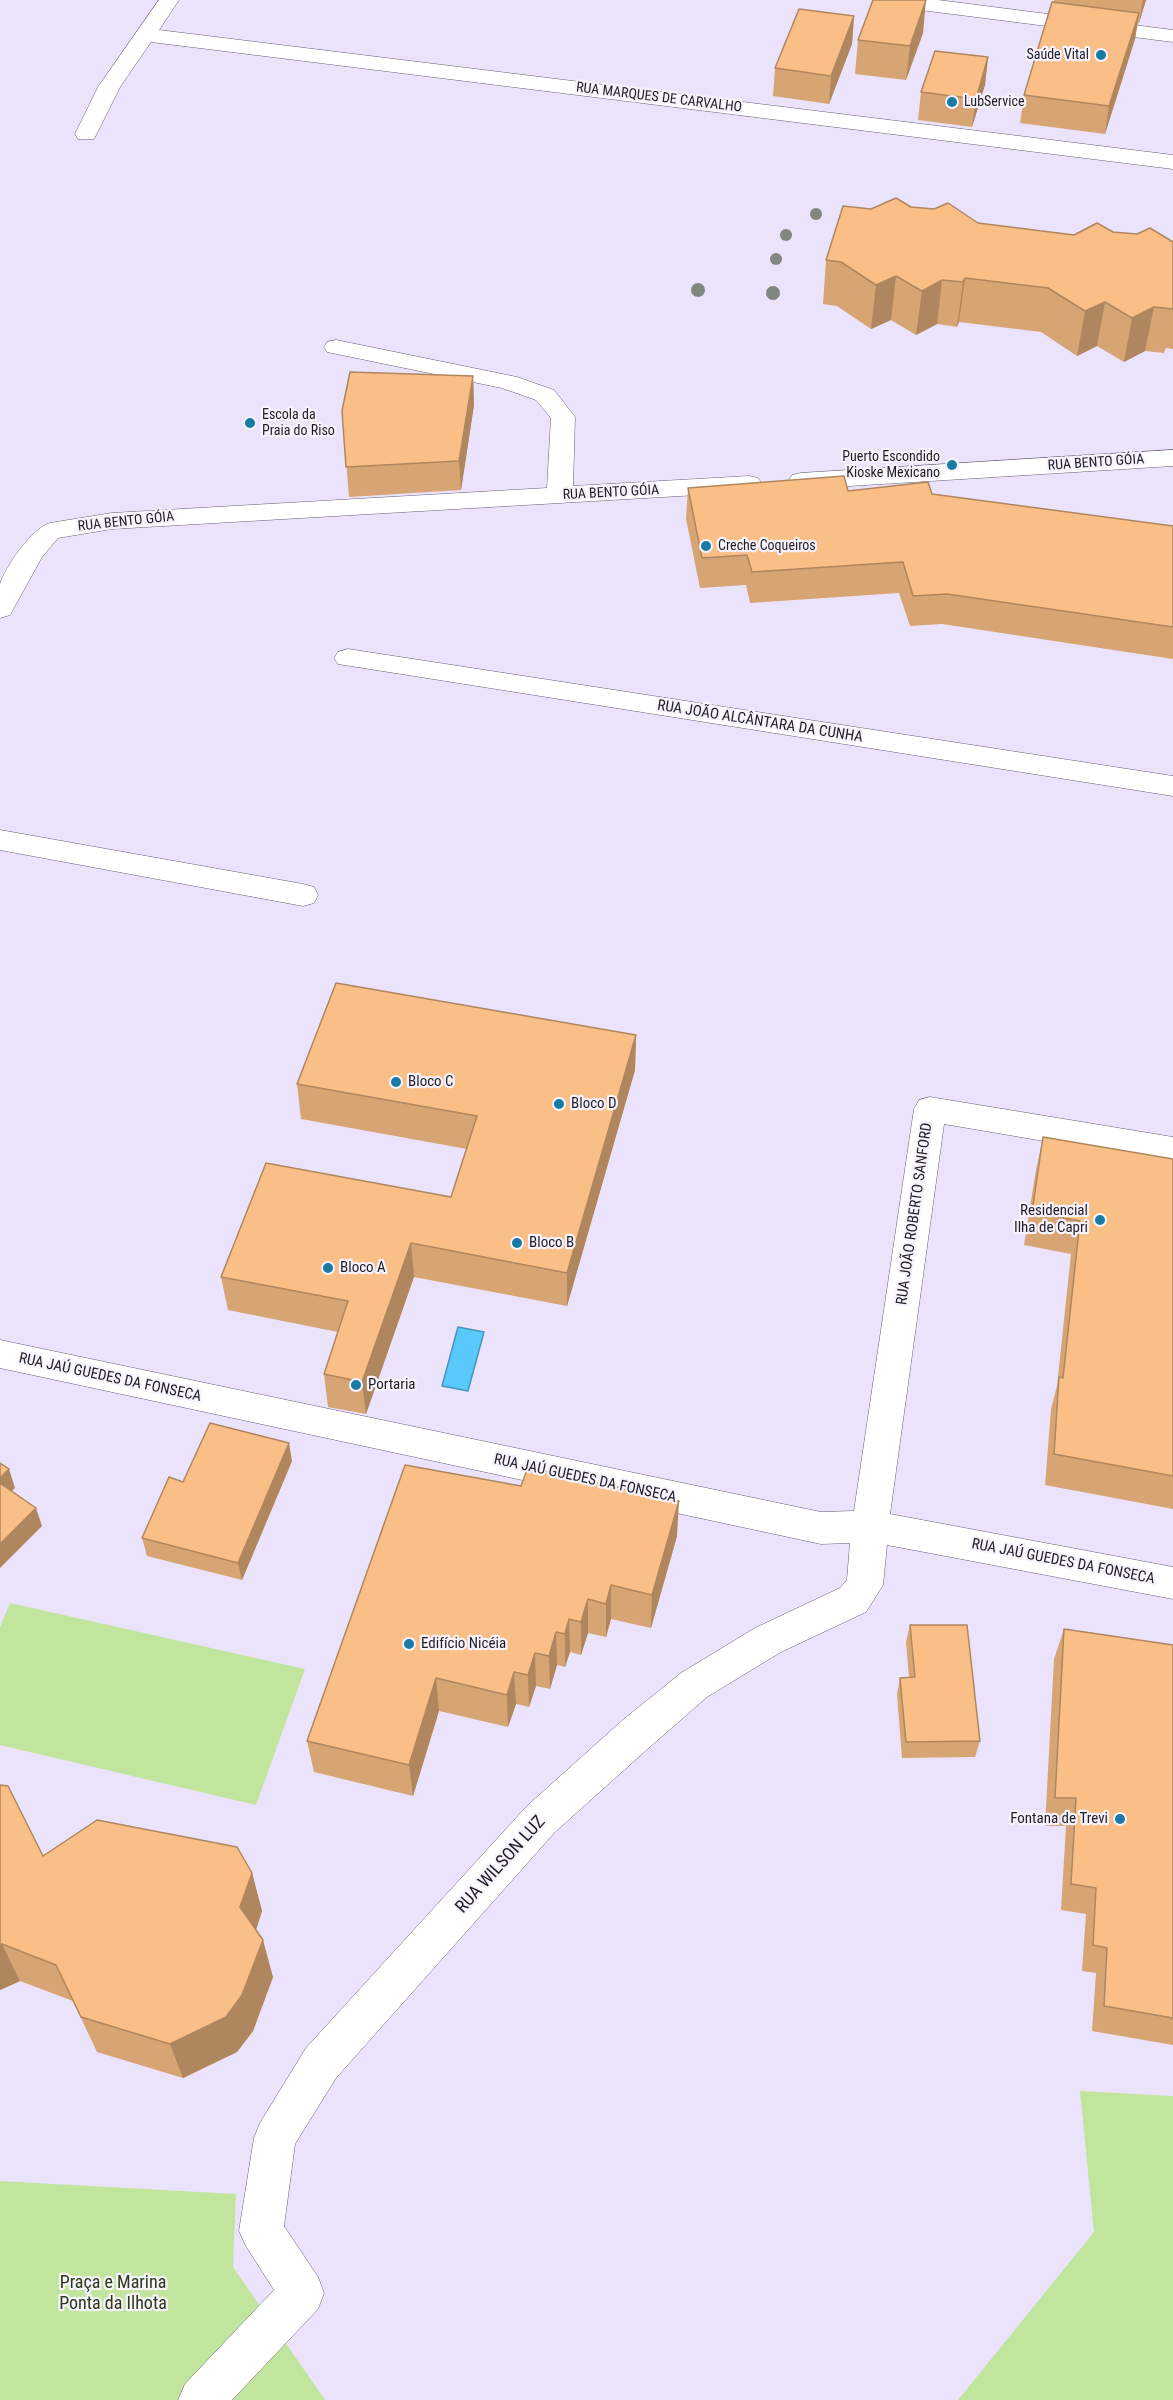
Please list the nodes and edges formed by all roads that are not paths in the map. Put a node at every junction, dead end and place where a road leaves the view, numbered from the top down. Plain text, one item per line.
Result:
1 (169, 0) edge
2 (889, 0) edge
3 (146, 35) junction
4 (1173, 36) edge
5 (86, 135) dead end
6 (1173, 162) edge
7 (336, 347) dead end
8 (1173, 458) edge
9 (560, 496) junction
10 (0, 609) edge
11 (348, 658) dead end
12 (1173, 786) edge
13 (0, 840) edge
14 (303, 895) dead end
15 (1173, 1150) edge
16 (0, 1354) edge
17 (870, 1526) junction
18 (1173, 1583) edge
19 (201, 2400) edge

1 - 3 street
2 - 4 street
3 - 5 street
3 - 6 street, RUA MARQUES DE CARVALHO
7 - 9 street
8 - 9 street, RUA BENTO GÓIA
9 - 10 street, RUA BENTO GÓIA
11 - 12 street, RUA JOÃO ALCÂNTARA DA CUNHA
13 - 14 street
15 - 17 street, RUA JOÃO ROBERTO SANFORD
16 - 17 street, RUA JAÚ GUEDES DA FONSECA
17 - 18 street, RUA JAÚ GUEDES DA FONSECA
17 - 19 street, RUA WILSON LUZ

